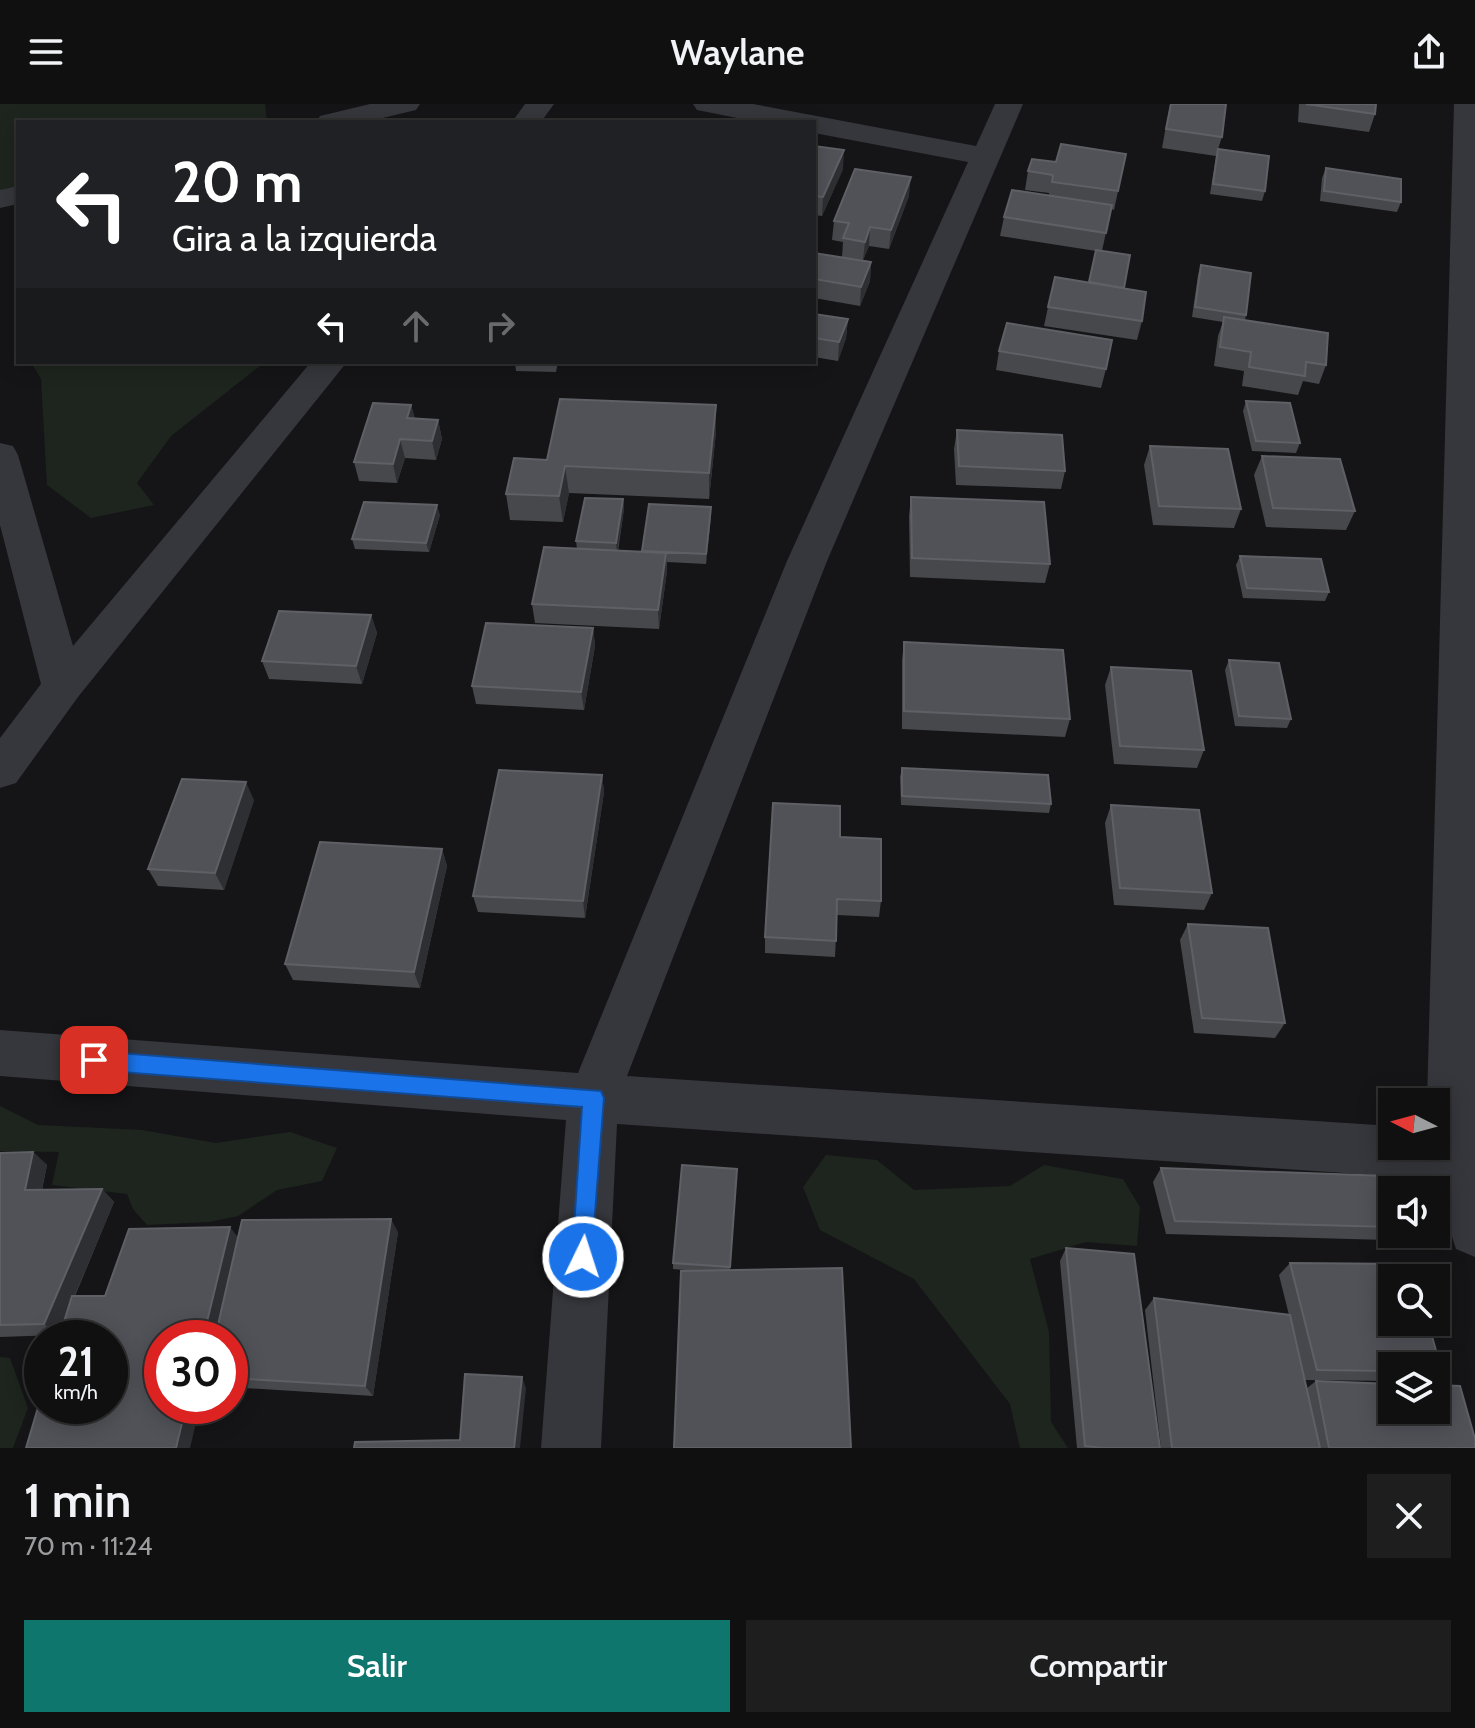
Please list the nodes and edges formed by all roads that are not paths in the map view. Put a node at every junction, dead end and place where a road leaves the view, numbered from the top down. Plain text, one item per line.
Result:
1 (406, 104) edge
2 (540, 104) edge
3 (707, 104) edge
4 (1009, 104) edge
5 (1468, 104) edge
6 (338, 120) edge
7 (528, 120) edge
8 (792, 120) edge
9 (816, 124) edge
10 (986, 157) junction
11 (328, 364) edge
12 (0, 455) edge
13 (63, 686) junction
14 (0, 771) edge
15 (0, 1053) edge
16 (593, 1098) junction
17 (1463, 1157) edge
18 (1475, 1230) edge
19 (571, 1448) edge

1 - 6 street
2 - 7 street
3 - 8 street
4 - 10 street
5 - 17 street
9 - 10 street
10 - 16 street
11 - 13 street
12 - 13 street
13 - 14 street
15 - 16 street
16 - 17 street
16 - 19 street
17 - 18 street

